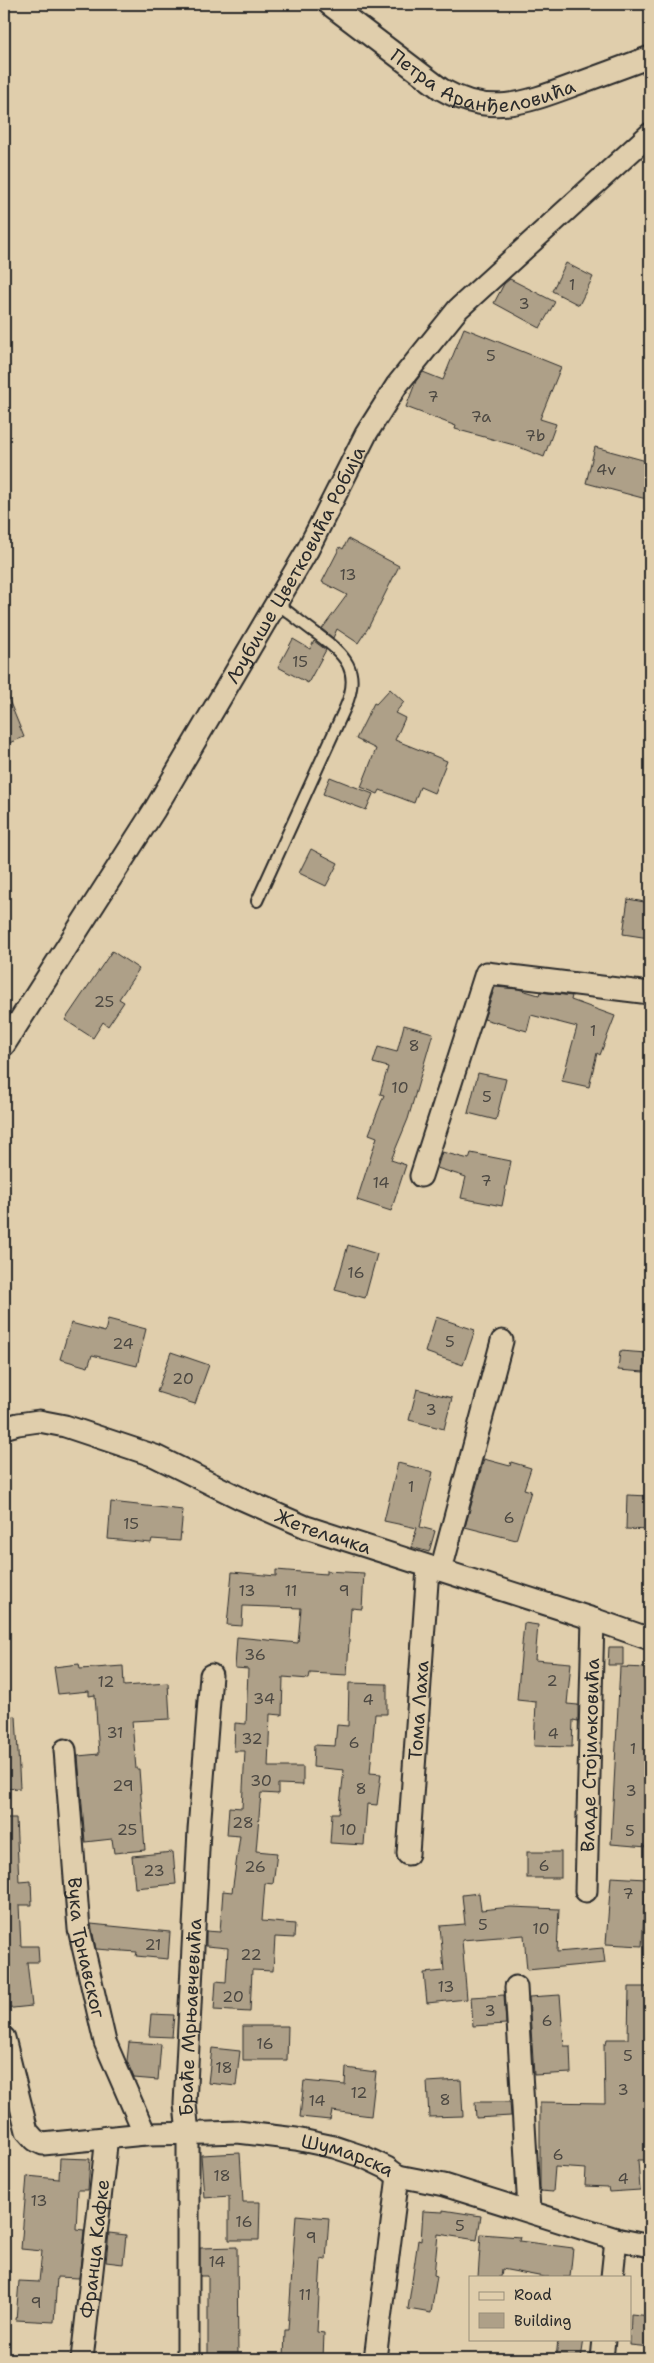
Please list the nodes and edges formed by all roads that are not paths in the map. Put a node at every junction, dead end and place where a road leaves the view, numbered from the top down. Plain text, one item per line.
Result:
1 (329, 4) edge
2 (650, 57) edge
3 (650, 134) edge
4 (276, 603) junction
5 (257, 901) dead end
6 (650, 993) edge
7 (4, 1045) edge
8 (421, 1176) dead end
9 (502, 1341) dead end
10 (4, 1428) edge
11 (435, 1569) junction
12 (593, 1619) junction
13 (650, 1639) edge
14 (211, 1674) dead end
15 (65, 1750) dead end
16 (408, 1854) dead end
17 (586, 1892) dead end
18 (516, 1987) dead end
19 (4, 2038) edge
20 (145, 2134) junction
21 (188, 2134) junction
22 (107, 2137) junction
23 (398, 2176) junction
24 (529, 2210) junction
25 (616, 2239) junction
26 (650, 2246) edge
27 (612, 2276) edge
28 (604, 2340) edge
29 (82, 2359) edge
30 (188, 2359) edge
31 (375, 2359) edge
32 (602, 2359) edge

1 - 2 street, Петра Аранђеловића
3 - 4 street, Љубише Цветковића Робија
4 - 5 lane
4 - 7 street, Љубише Цветковића Робија
6 - 8 street
9 - 11 street, Тома Лаха
10 - 11 street, Жетелачка
11 - 12 street, Жетелачка
11 - 16 street, Тома Лаха
12 - 13 street, Жетелачка
12 - 17 street, Владе Стојиљковића
14 - 21 street, Браће Мрњавчевића
15 - 20 street, Вука Трнавског
18 - 24 street
19 - 22 street, Шумарска
20 - 21 street, Шумарска
20 - 22 street, Шумарска
21 - 23 street, Шумарска
21 - 30 street, Браће Мрњавчевића
22 - 29 street, Франца Кафке
23 - 24 street, Шумарска
23 - 31 street
24 - 25 street, Шумарска
25 - 26 street, Шумарска
25 - 27 street
28 - 32 street

